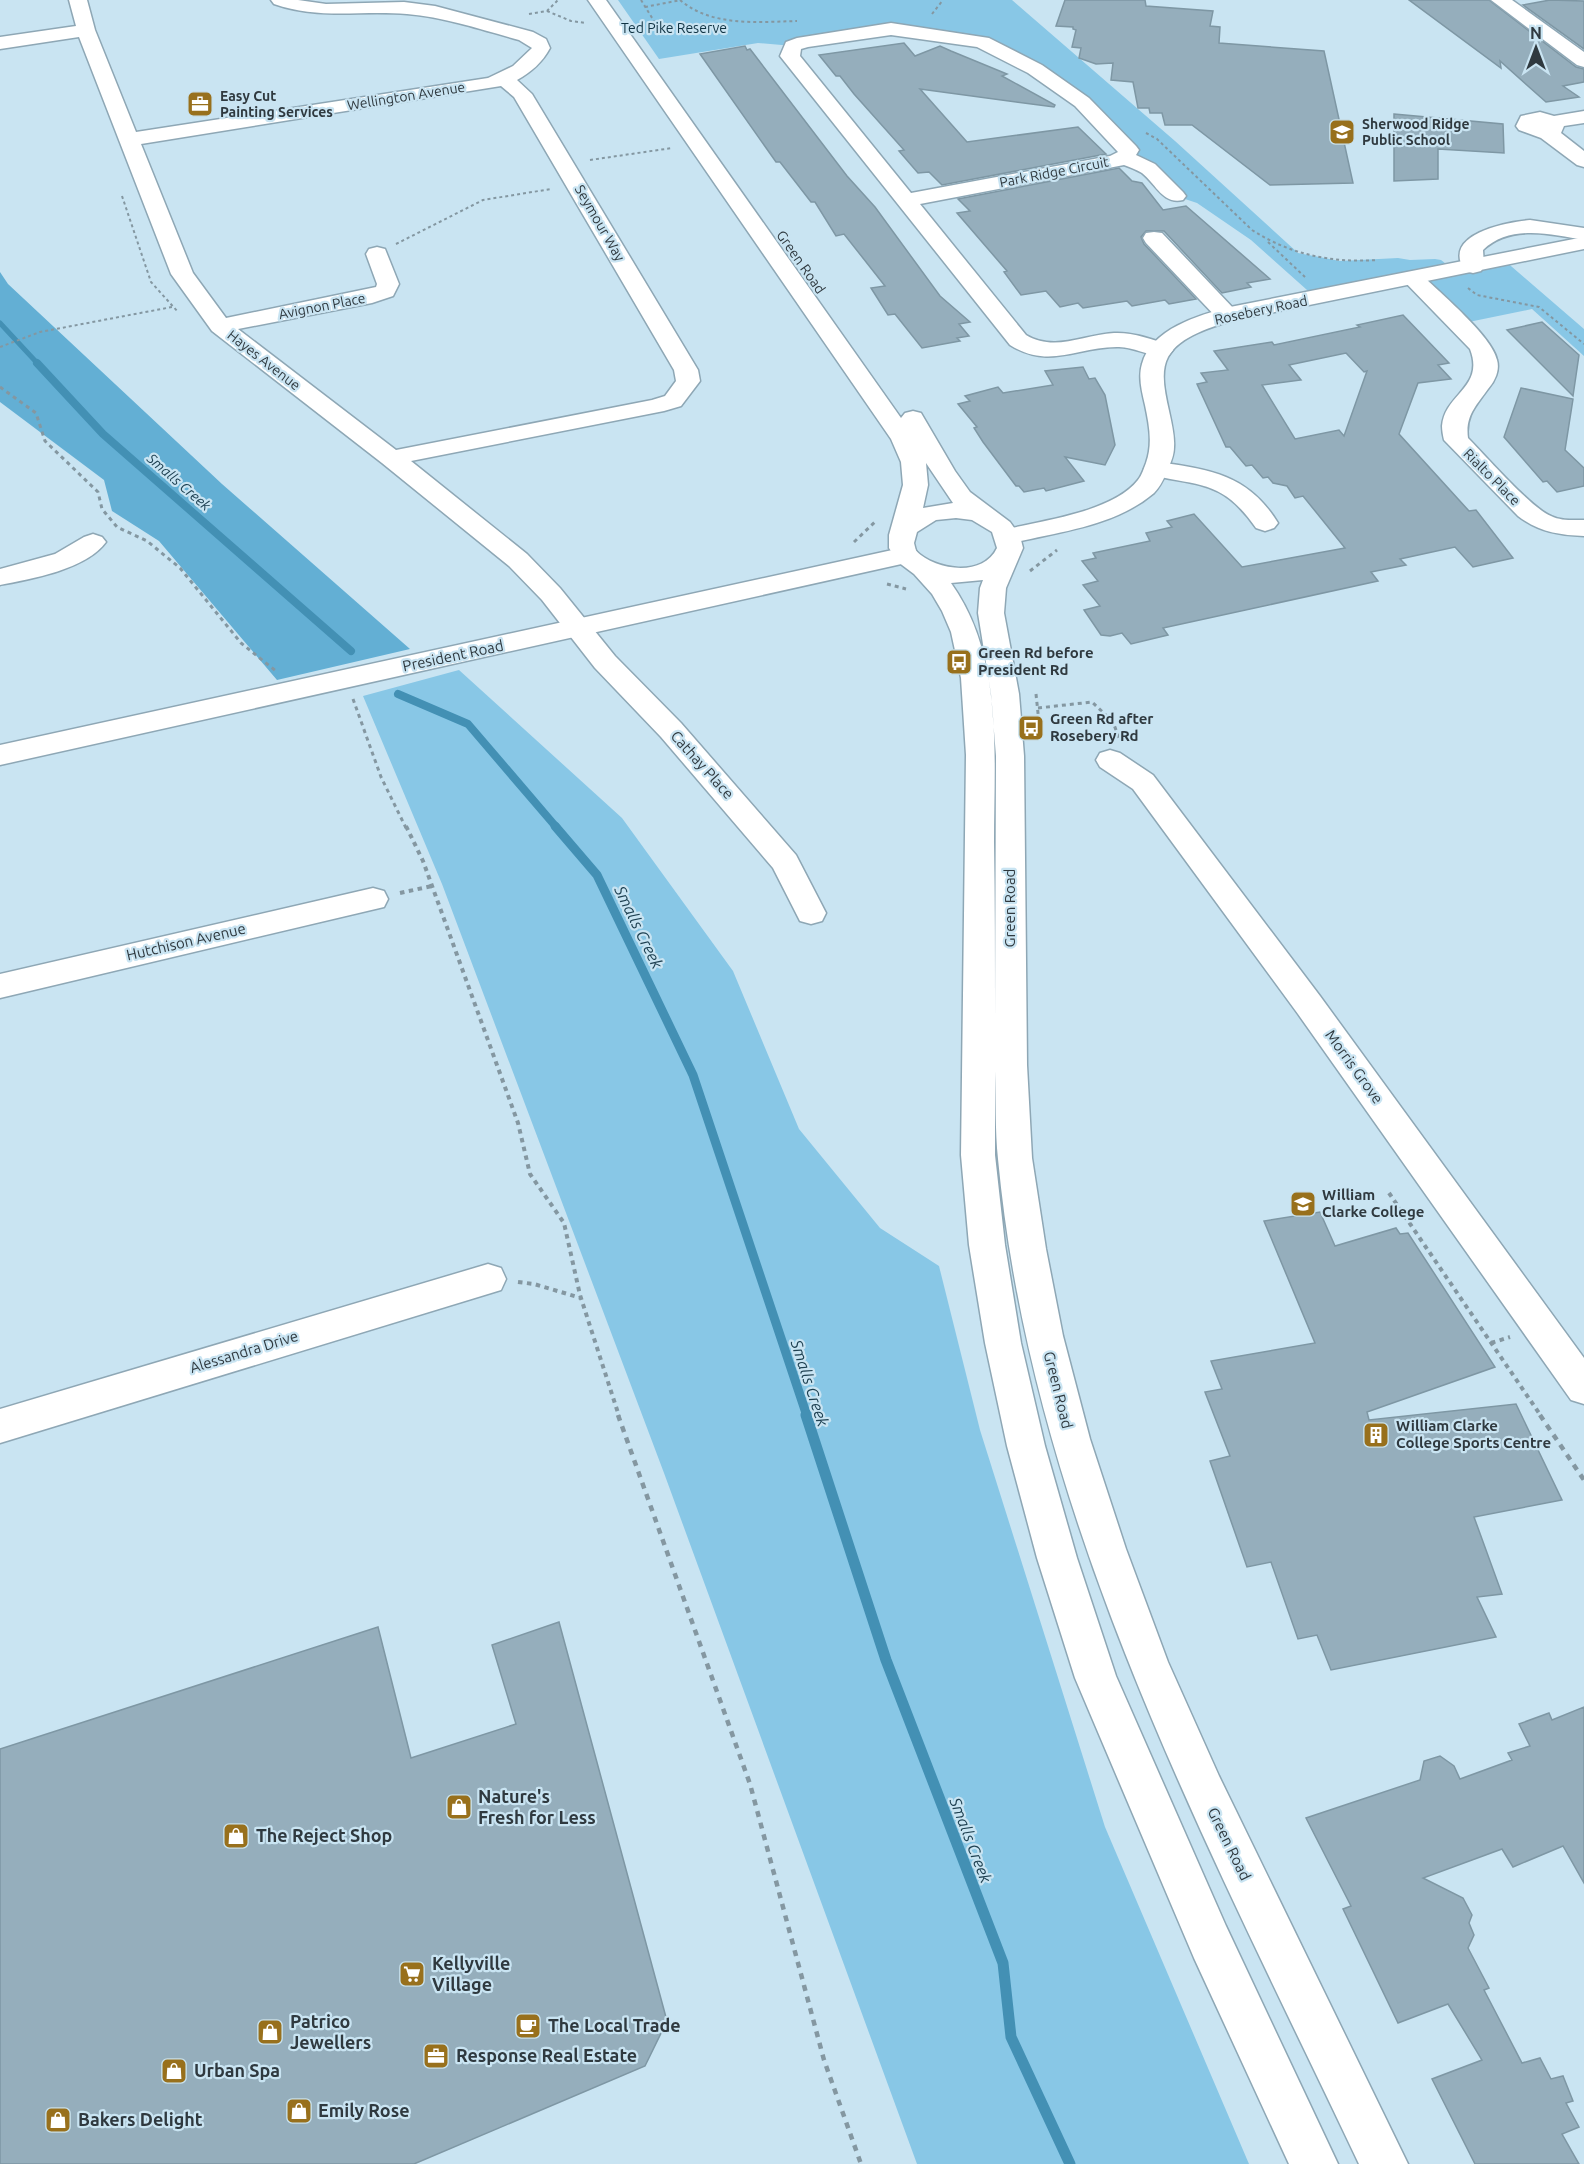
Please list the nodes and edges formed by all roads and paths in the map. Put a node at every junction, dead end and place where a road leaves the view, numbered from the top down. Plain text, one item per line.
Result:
1 (78, 0) edge
2 (280, 0) edge
3 (597, 0) edge
4 (618, 0) edge
5 (640, 0) edge
6 (681, 0) edge
7 (943, 0) edge
8 (1500, 0) edge
9 (645, 7) junction
10 (547, 11) dead end
11 (931, 14) dead end
12 (654, 21) dead end
13 (804, 21) dead end
14 (588, 23) dead end
15 (86, 30) junction
16 (0, 43) edge
17 (1584, 61) edge
18 (504, 79) junction
19 (1584, 117) edge
20 (1139, 130) dead end
21 (130, 140) junction
22 (697, 144) junction
23 (1123, 157) junction
24 (1584, 161) edge
25 (566, 164) junction
26 (577, 184) junction
27 (1176, 196) dead end
28 (906, 200) junction
29 (1584, 234) edge
30 (1154, 238) dead end
31 (1263, 238) junction
32 (1584, 243) edge
33 (377, 254) joint
34 (1384, 259) dead end
35 (1464, 268) junction
36 (1413, 279) junction
37 (1309, 281) dead end
38 (202, 301) junction
39 (1227, 315) junction
40 (220, 326) junction
41 (1584, 344) edge
42 (0, 347) edge
43 (1161, 350) junction
44 (0, 387) edge
45 (391, 458) junction
46 (1156, 469) junction
47 (989, 519) junction
48 (1265, 523) dead end
49 (1584, 528) edge
50 (93, 542) dead end
51 (1062, 546) dead end
52 (911, 551) junction
53 (1014, 555) junction
54 (0, 577) edge
55 (577, 629) junction
56 (281, 675) dead end
57 (352, 697) dead end
58 (1038, 708) dead end
59 (0, 755) edge
60 (1110, 760) joint
61 (373, 898) dead end
62 (811, 913) dead end
63 (0, 986) edge
64 (1389, 1193) dead end
65 (488, 1279) joint
66 (581, 1298) junction
67 (1578, 1373) edge
68 (0, 1426) edge
69 (1584, 1480) edge
70 (861, 2164) edge
71 (1314, 2164) edge
72 (1384, 2164) edge

1 - 15 street, Hayes Avenue
2 - 18 street
3 - 22 street, Green Road
4 - 47 street, Green Road
5 - 9 path
6 - 9 path
6 - 13 path
7 - 11 path
8 - 17 street
9 - 12 path
10 - 14 path
15 - 16 street
15 - 21 street, Hayes Avenue
18 - 21 street, Wellington Avenue
18 - 25 street, Seymour Way
19 - 24 street
20 - 31 path
21 - 38 street, Hayes Avenue
22 - 25 path
22 - 52 street, Green Road
23 - 27 street
23 - 28 street, Park Ridge Circuit
23 - 28 street, Park Ridge Circuit
25 - 26 street, Seymour Way
26 - 33 path
26 - 45 street, Seymour Way
28 - 43 street, Park Ridge Circuit
29 - 35 street
30 - 39 street
31 - 34 path
31 - 37 path
32 - 35 street, Rosebery Road
33 - 40 street, Avignon Place
35 - 36 street, Rosebery Road
35 - 41 path
36 - 39 street, Rosebery Road
36 - 49 street, Rialto Place
38 - 40 street, Hayes Avenue
38 - 42 path
39 - 43 street, Rosebery Road
40 - 45 street, Hayes Avenue
43 - 46 street
44 - 56 path
45 - 55 street, Hayes Avenue
46 - 48 street
46 - 53 street
47 - 52 street
47 - 53 street, Green Road
50 - 54 street
51 - 53 path
52 - 53 street
52 - 55 street, President Road
52 - 71 street, Green Road
53 - 72 street, Green Road
55 - 59 street, President Road
55 - 62 street, Cathay Place
57 - 66 path
58 - 60 path
60 - 67 street, Morris Grove
61 - 63 street, Hutchison Avenue
64 - 69 path
65 - 66 path
65 - 68 street, Alessandra Drive
66 - 70 path

